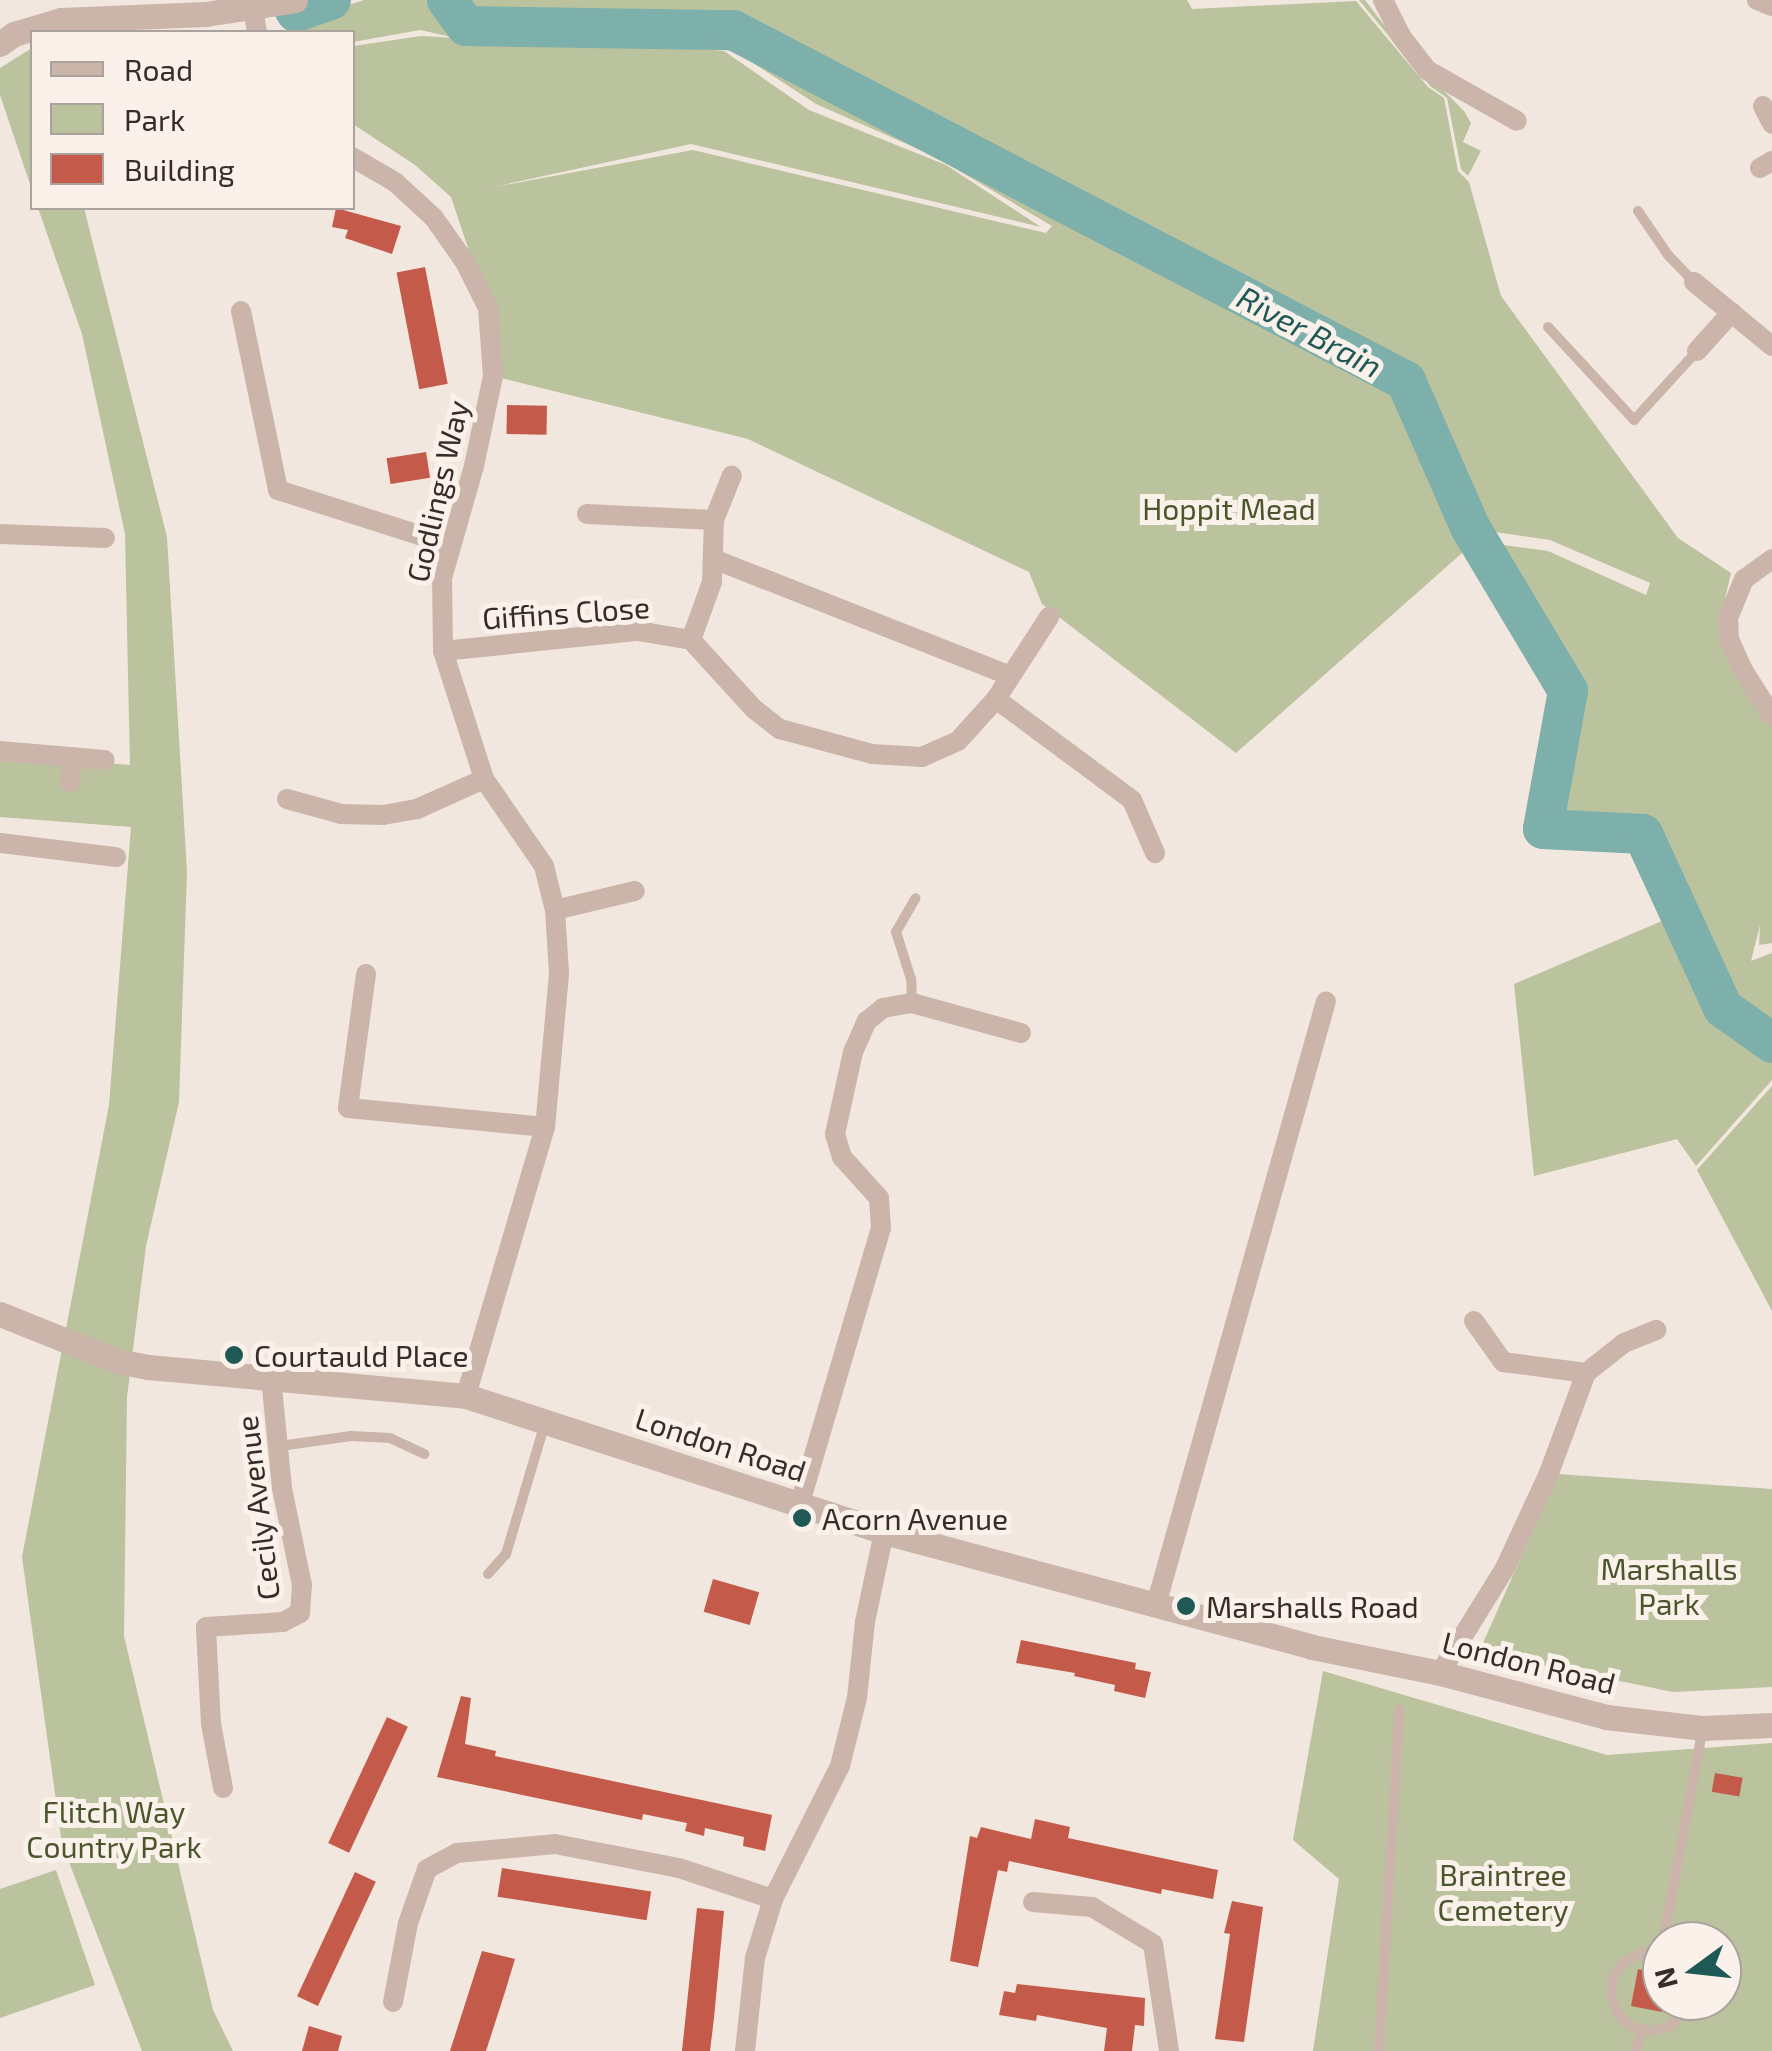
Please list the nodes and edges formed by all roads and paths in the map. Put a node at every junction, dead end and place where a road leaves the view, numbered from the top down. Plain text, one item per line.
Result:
1 (1383, 0) edge
2 (1757, 0) edge
3 (287, 3) edge
4 (1772, 6) edge
5 (255, 21) edge
6 (0, 44) edge
7 (1517, 121) dead end
8 (355, 160) edge
9 (1638, 211) dead end
10 (1694, 282) joint
11 (242, 312) dead end
12 (1732, 312) junction
13 (1548, 327) dead end
14 (1772, 346) edge
15 (1696, 351) joint
16 (732, 475) dead end
17 (587, 514) dead end
18 (714, 520) junction
19 (0, 534) edge
20 (105, 538) dead end
21 (450, 545) junction
22 (1772, 558) edge
23 (716, 560) junction
24 (1050, 618) dead end
25 (691, 640) junction
26 (444, 651) junction
27 (1010, 676) junction
28 (996, 699) junction
29 (1772, 716) edge
30 (0, 750) edge
31 (73, 757) junction
32 (105, 760) dead end
33 (484, 779) junction
34 (70, 782) dead end
35 (287, 799) dead end
36 (0, 843) edge
37 (1155, 853) dead end
38 (116, 857) dead end
39 (635, 892) dead end
40 (916, 898) dead end
41 (554, 910) junction
42 (366, 974) dead end
43 (1326, 1001) dead end
44 (912, 1003) junction
45 (1021, 1033) dead end
46 (545, 1127) junction
47 (0, 1314) edge
48 (1474, 1321) dead end
49 (1656, 1330) dead end
50 (1586, 1373) junction
51 (271, 1378) junction
52 (466, 1396) junction
53 (546, 1422) junction
54 (280, 1446) junction
55 (424, 1454) dead end
56 (800, 1503) junction
57 (884, 1532) junction
58 (488, 1574) dead end
59 (1156, 1605) junction
60 (1440, 1673) junction
61 (1399, 1710) dead end
62 (1772, 1725) edge
63 (1703, 1728) junction
64 (223, 1788) dead end
65 (773, 1898) junction
66 (1033, 1902) dead end
67 (1667, 1921) edge
68 (1642, 1953) edge
69 (392, 2002) dead end
70 (1676, 2021) edge
71 (1642, 2029) junction
72 (745, 2051) edge
73 (1169, 2051) edge
74 (1380, 2051) edge
75 (1636, 2051) edge

1 - 7 street
2 - 4 street
3 - 5 street
5 - 6 street
8 - 21 street, Godlings Way
9 - 10 lane
10 - 12 street
11 - 21 street
12 - 14 street
12 - 15 street
13 - 15 lane
16 - 18 street, Giffins Close
17 - 18 street
18 - 23 street, Giffins Close
19 - 20 street
21 - 26 street, Godlings Way
22 - 29 street
23 - 25 street, Giffins Close
23 - 27 street
24 - 27 street, Giffins Close
25 - 26 street, Giffins Close
25 - 28 street, Giffins Close
26 - 33 street, Godlings Way
27 - 28 street, Giffins Close
28 - 37 street
30 - 31 street
31 - 32 street
31 - 34 street
33 - 35 street
33 - 41 street, Godlings Way
36 - 38 street
39 - 41 street
40 - 44 lane
41 - 46 street, Godlings Way
42 - 46 street
43 - 59 street
44 - 45 street
44 - 56 street
46 - 52 street, Godlings Way
47 - 51 street, London Road
48 - 50 street
49 - 50 street
50 - 60 street
51 - 52 street, London Road
51 - 54 street, Cecily Avenue
52 - 53 street, London Road
53 - 56 street, London Road
53 - 58 lane
54 - 55 lane
54 - 64 street, Cecily Avenue
56 - 57 street, London Road
57 - 59 street, London Road
57 - 65 street
59 - 60 street, London Road
60 - 63 street, London Road
61 - 74 lane
62 - 63 street, London Road
63 - 67 lane
65 - 69 street
65 - 72 street
66 - 73 street
68 - 71 lane
70 - 71 lane
71 - 75 lane

